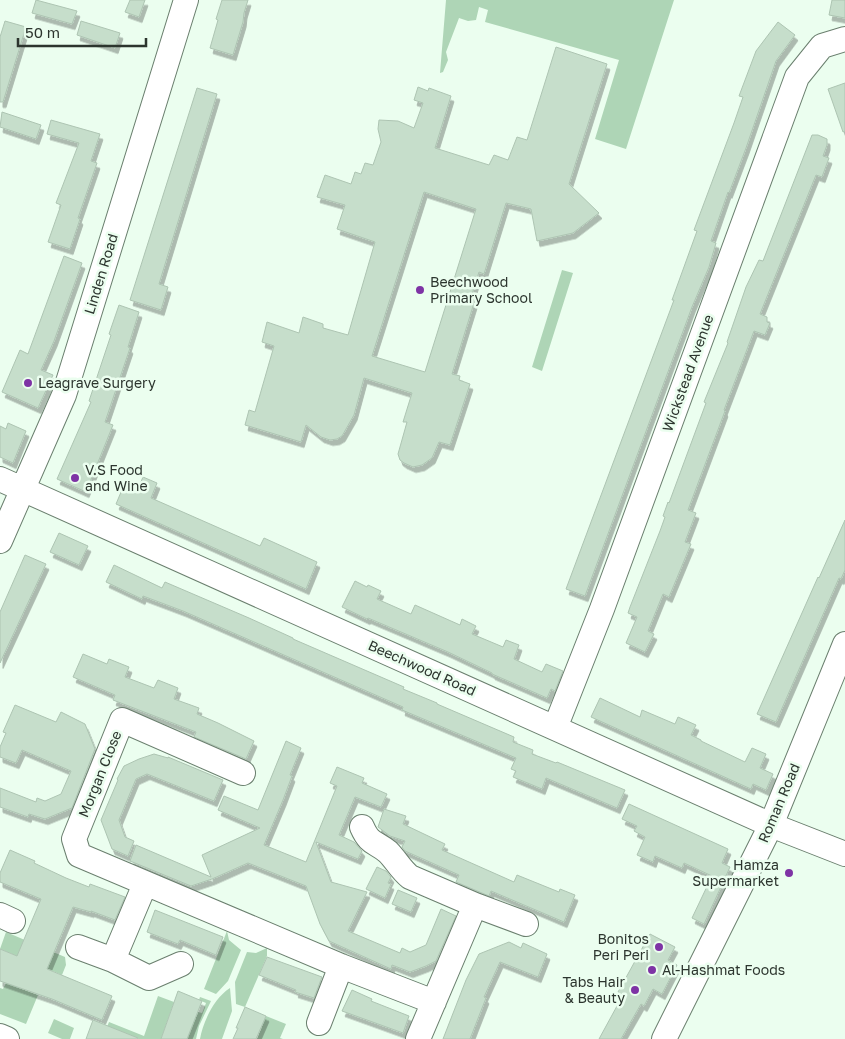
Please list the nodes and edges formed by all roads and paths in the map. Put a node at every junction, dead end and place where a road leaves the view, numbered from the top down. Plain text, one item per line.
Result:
1 (186, 0) edge
2 (845, 39) edge
3 (0, 479) edge
4 (23, 489) junction
5 (0, 541) edge
6 (845, 644) edge
7 (555, 728) junction
8 (243, 774) dead end
9 (771, 825) junction
10 (362, 827) dead end
11 (845, 854) edge
12 (146, 884) junction
13 (475, 905) junction
14 (526, 924) dead end
15 (78, 947) dead end
16 (113, 960) junction
17 (181, 964) dead end
18 (341, 966) junction
19 (434, 1002) junction
20 (319, 1023) dead end
21 (0, 1036) edge
22 (7, 1039) edge
23 (418, 1039) edge
24 (664, 1039) edge

1 - 4 street, Linden Road
2 - 7 street, Wickstead Avenue
3 - 4 street, Beechwood Road
4 - 5 street, Linden Road
4 - 7 street, Beechwood Road
6 - 9 street, Roman Road
7 - 9 street, Beechwood Road
8 - 12 street, Morgan Close
9 - 11 street, Beechwood Road
9 - 24 street, Roman Road
10 - 13 street
12 - 16 street
12 - 18 street, Morgan Close
13 - 14 street
13 - 19 street
15 - 16 street
16 - 17 street
18 - 19 street, Morgan Close
18 - 20 street
19 - 23 street
21 - 22 street

